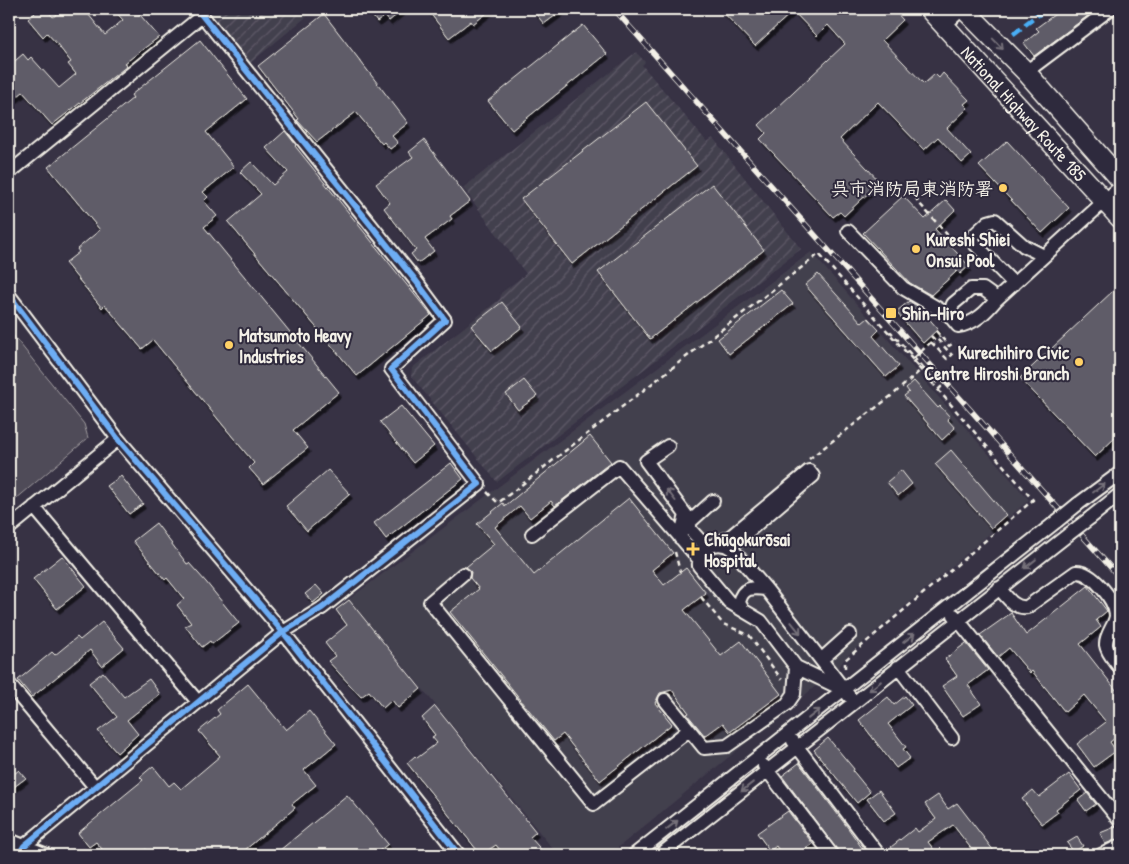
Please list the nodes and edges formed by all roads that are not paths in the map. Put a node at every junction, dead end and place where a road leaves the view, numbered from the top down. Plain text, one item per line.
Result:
1 (929, 9) edge
2 (963, 9) edge
3 (1110, 9) edge
4 (200, 12) edge
5 (944, 26) junction
6 (1026, 72) junction
7 (9, 173) edge
8 (1120, 179) edge
9 (1120, 187) edge
10 (1105, 202) junction
11 (1120, 218) edge
12 (848, 231) dead end
13 (1044, 256) junction
14 (1014, 284) junction
15 (9, 295) edge
16 (997, 299) junction
17 (949, 314) junction
18 (118, 439) junction
19 (668, 446) dead end
20 (1120, 473) edge
21 (1120, 494) edge
22 (713, 501) dead end
23 (34, 507) junction
24 (9, 528) edge
25 (532, 534) dead end
26 (680, 538) junction
27 (730, 547) junction
28 (707, 550) junction
29 (463, 574) dead end
30 (1000, 588) junction
31 (766, 589) junction
32 (948, 607) junction
33 (743, 610) junction
34 (958, 620) junction
35 (283, 632) junction
36 (850, 634) dead end
37 (822, 659) junction
38 (796, 666) junction
39 (898, 667) junction
40 (1120, 668) edge
41 (9, 684) edge
42 (844, 690) junction
43 (665, 700) dead end
44 (198, 702) junction
45 (854, 702) junction
46 (689, 730) junction
47 (787, 734) junction
48 (952, 738) dead end
49 (797, 747) junction
50 (757, 758) junction
51 (768, 770) junction
52 (95, 787) junction
53 (1120, 821) edge
54 (9, 840) edge
55 (1120, 846) edge
56 (22, 851) edge
57 (47, 855) edge
58 (459, 855) edge
59 (634, 855) edge
60 (660, 855) edge
61 (832, 855) edge
62 (879, 855) edge
63 (1101, 855) edge

1 - 5 highway, National Highway Route 185
2 - 5 street
2 -> 6 highway, National Highway Route 185
3 - 6 street
4 - 7 street
4 - 35 street
5 - 10 highway, National Highway Route 185
6 - 8 highway, National Highway Route 185
9 - 10 street
10 - 11 highway, National Highway Route 185
10 - 13 street
12 - 17 street
13 - 14 street
13 - 14 street
14 - 16 street
15 - 18 street
16 - 17 street
16 - 17 street
18 - 23 street
18 - 35 street
26 -> 19 street
32 -> 20 street, bridge
21 -> 30 street, bridge
22 - 28 street
23 - 24 street
23 - 44 street
25 - 26 street
26 - 28 street
27 - 28 street
27 - 28 street
27 - 31 street
28 - 33 street
29 - 46 street
30 - 34 street
30 - 40 street
31 - 33 street
31 -> 37 street
32 - 34 street
42 -> 32 street
33 - 38 street
34 - 39 street
34 - 53 street
35 - 44 street
35 - 58 street
36 - 37 street
37 - 42 street
38 - 42 street
38 - 46 street
39 -> 45 street
39 - 48 street
41 - 52 street
42 - 45 street
47 -> 42 street
43 - 46 street
44 - 52 street
45 - 49 street
47 - 49 street
47 - 50 street
49 - 51 street
49 - 62 street
50 - 51 street
59 -> 50 street
51 -> 60 street
51 - 61 street
52 - 56 street
54 - 56 street
55 - 63 street
56 - 57 street

